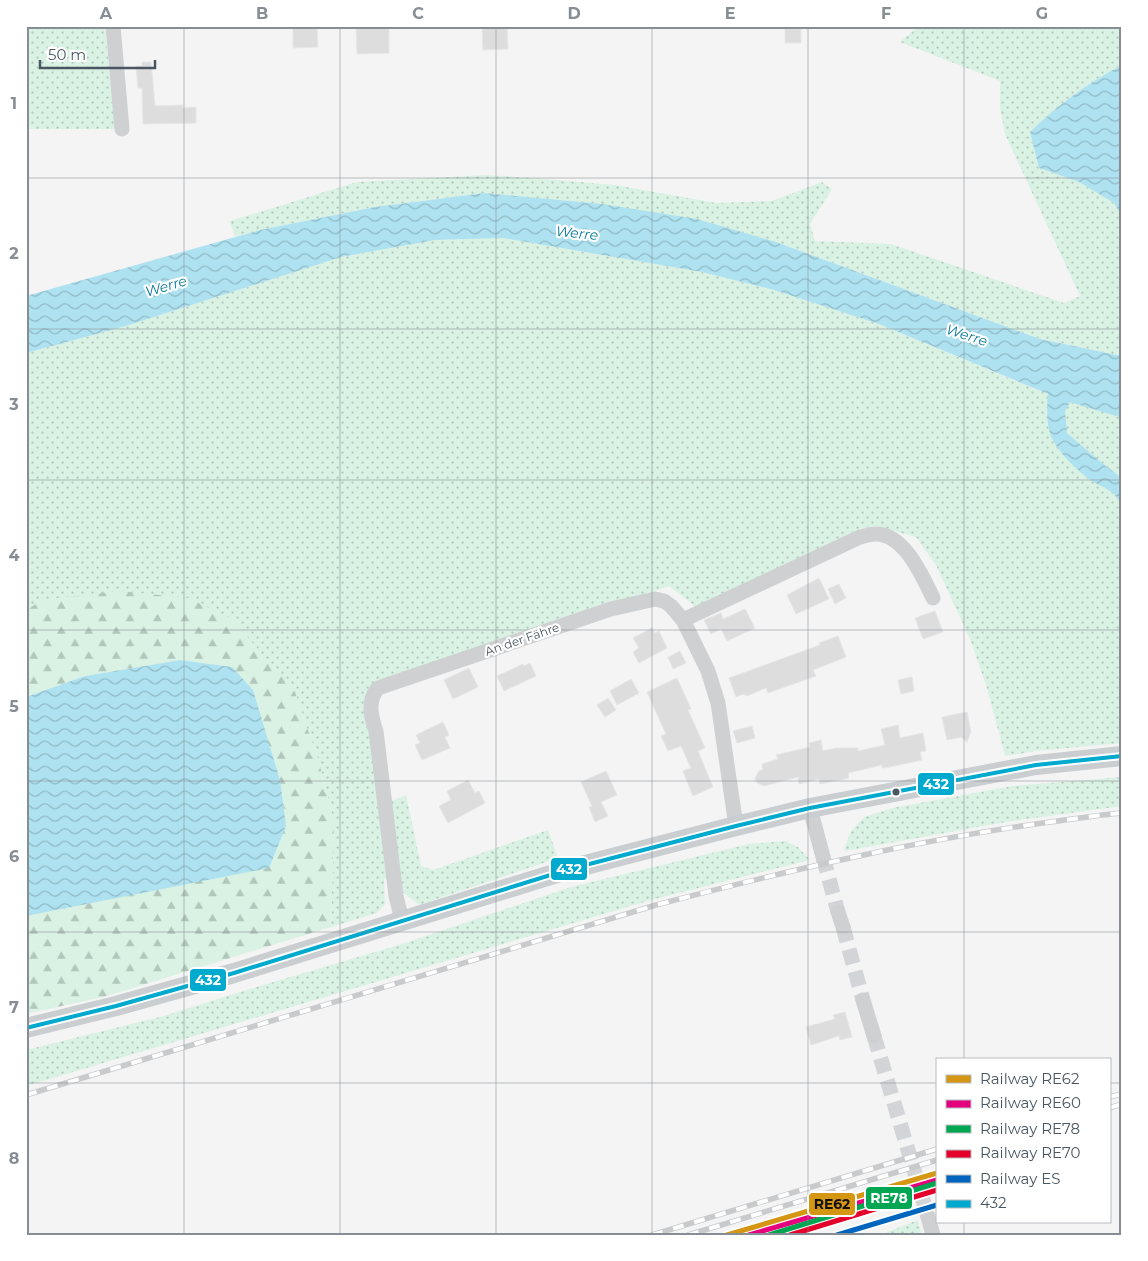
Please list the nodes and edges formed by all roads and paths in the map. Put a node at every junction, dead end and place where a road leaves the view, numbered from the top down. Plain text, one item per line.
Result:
1 (113, 26) edge
2 (122, 129) dead end
3 (933, 598) dead end
4 (683, 620) junction
5 (1122, 756) edge
6 (810, 808) junction
7 (736, 826) junction
8 (823, 857) tunnel mouth
9 (838, 912) tunnel mouth
10 (402, 920) junction
11 (843, 927) tunnel mouth
12 (864, 1000) tunnel mouth
13 (26, 1028) edge
14 (874, 1036) tunnel mouth
15 (928, 1217) tunnel mouth
16 (933, 1235) edge

1 - 2 street
3 - 4 street
4 - 7 street, An der Fähre
4 - 10 street, An der Fähre
5 - 6 main road
6 - 7 main road
6 - 8 street
7 - 10 main road
9 - 11 street
10 - 13 main road
12 - 14 street
15 - 16 street

